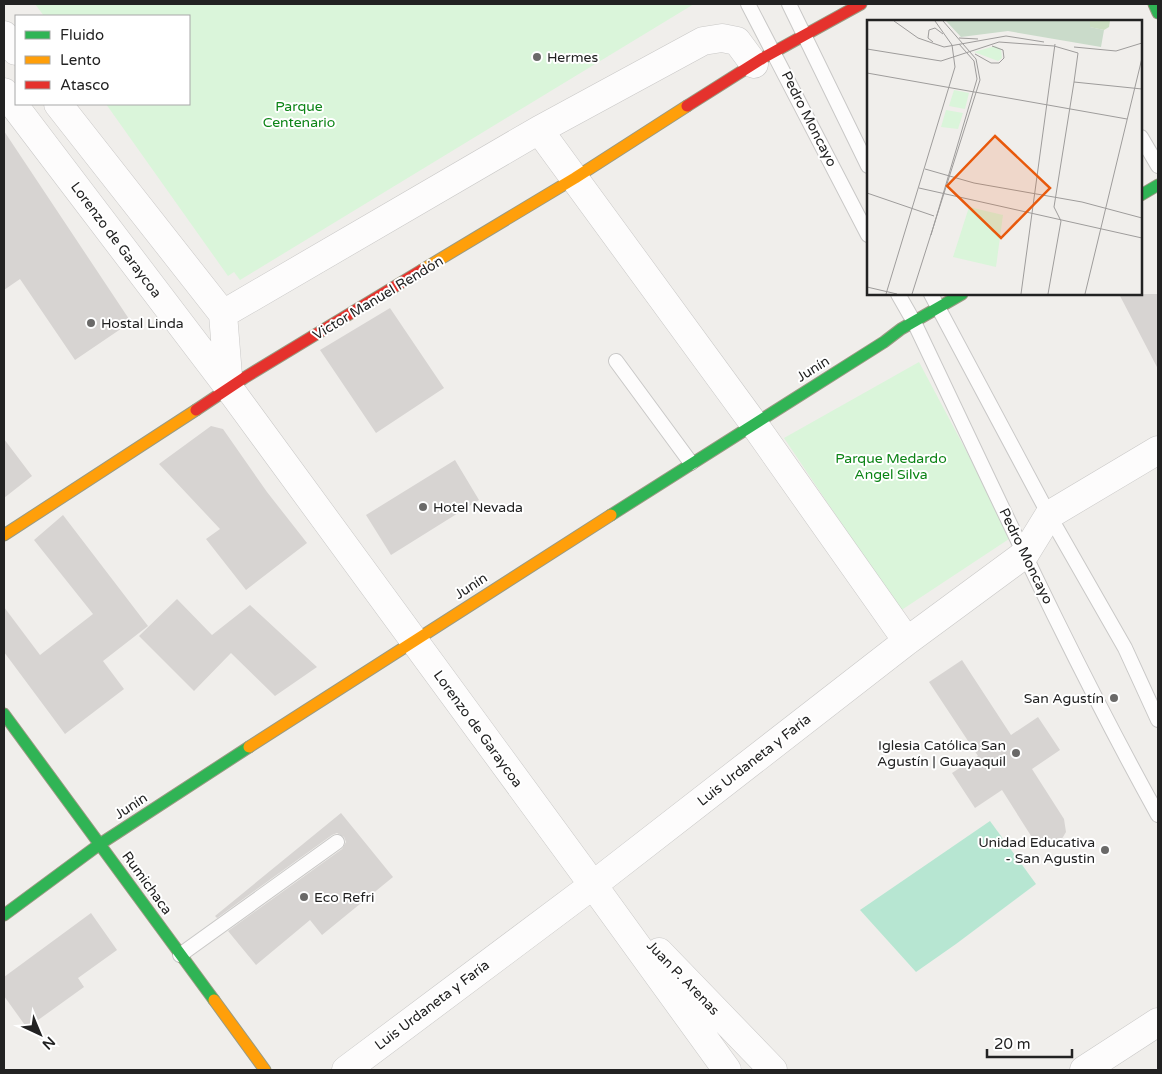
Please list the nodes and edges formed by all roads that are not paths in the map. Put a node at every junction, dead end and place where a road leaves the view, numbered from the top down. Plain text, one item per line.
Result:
1 (748, 4) edge
2 (789, 4) edge
3 (862, 4) edge
4 (1154, 4) edge
5 (1158, 13) edge
6 (4, 35) edge
7 (805, 35) junction
8 (15, 50) edge
9 (764, 58) junction
10 (4, 92) edge
11 (59, 105) edge
12 (539, 130) junction
13 (1142, 139) edge
14 (867, 164) edge
15 (1158, 166) edge
16 (576, 178) junction
17 (1158, 185) edge
18 (1142, 194) edge
19 (867, 233) edge
20 (899, 295) edge
21 (932, 295) edge
22 (960, 295) edge
23 (938, 307) junction
24 (223, 314) junction
25 (914, 322) junction
26 (616, 361) dead end
27 (229, 388) junction
28 (754, 424) junction
29 (1158, 450) edge
30 (691, 463) junction
31 (1049, 515) junction
32 (4, 535) edge
33 (1025, 554) junction
34 (413, 640) junction
35 (907, 641) junction
36 (4, 714) edge
37 (1158, 720) edge
38 (1158, 815) edge
39 (337, 842) dead end
40 (100, 844) junction
41 (593, 885) junction
42 (4, 916) edge
43 (180, 954) junction
44 (1158, 1022) edge
45 (265, 1070) edge
46 (346, 1070) edge
47 (727, 1070) edge
48 (773, 1070) edge
49 (1085, 1070) edge

1 - 9 lane, Pedro Moncayo
2 - 7 lane
3 - 7 street, Victor Manuel Rendón
4 - 5 street
6 - 8 street
7 - 9 street, Victor Manuel Rendón
7 - 14 lane
9 - 12 street
9 - 16 street, Victor Manuel Rendón
9 - 19 lane, Pedro Moncayo
10 - 27 street, Lorenzo de Garaycoa
11 - 24 street
12 - 16 street
12 - 24 street
13 - 15 lane
16 - 27 street, Victor Manuel Rendón
16 - 28 street
17 - 18 street
20 - 25 lane, Pedro Moncayo
21 - 23 lane
22 - 23 street, Junín
23 - 25 street, Junín
23 - 31 lane
24 - 27 street
25 - 28 street, Junín
25 - 33 lane, Pedro Moncayo
26 - 30 lane
27 - 32 street, Victor Manuel Rendón
27 - 34 street, Lorenzo de Garaycoa
28 - 30 street, Junín
28 - 35 street
29 - 31 street, Luis Urdaneta y Faría
30 - 34 street, Junín
31 - 33 street, Luis Urdaneta y Faría
31 - 37 lane
33 - 35 street, Luis Urdaneta y Faría
33 - 38 lane, Pedro Moncayo
34 - 40 street, Junín
34 - 41 street, Lorenzo de Garaycoa
35 - 41 street, Luis Urdaneta y Faría
36 - 40 street, Rumichaca
39 - 43 lane
40 - 42 street, Junín
40 - 43 street, Rumichaca
41 - 46 street, Luis Urdaneta y Faría
41 - 47 street, Lorenzo de Garaycoa
41 - 48 street, Juan P. Arenas
43 - 45 street, Rumichaca
44 - 49 street

